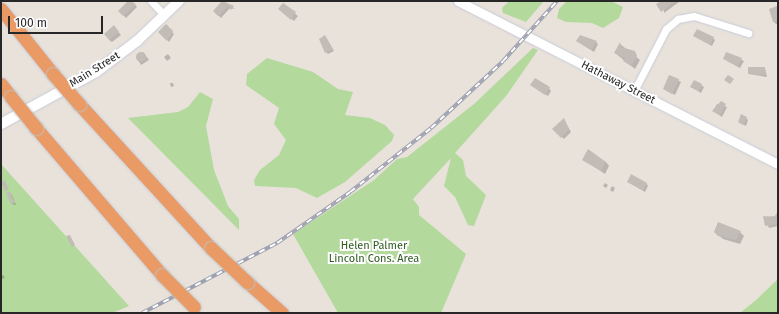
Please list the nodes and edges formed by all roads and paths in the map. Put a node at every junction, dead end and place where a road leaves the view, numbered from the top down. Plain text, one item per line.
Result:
1 (151, 1) edge
2 (179, 1) edge
3 (458, 1) edge
4 (1, 9) edge
5 (164, 15) junction
6 (748, 33) dead end
7 (1, 84) edge
8 (634, 91) junction
9 (1, 124) edge
10 (778, 164) edge
11 (197, 310) edge
12 (282, 313) edge

1 - 5 street
2 - 5 main road, Main Street
3 - 8 street, Hathaway Street
4 - 12 highway, bridge
5 - 9 main road, Main Street
6 - 8 street
7 - 11 highway, bridge
8 - 10 street, Hathaway Street

